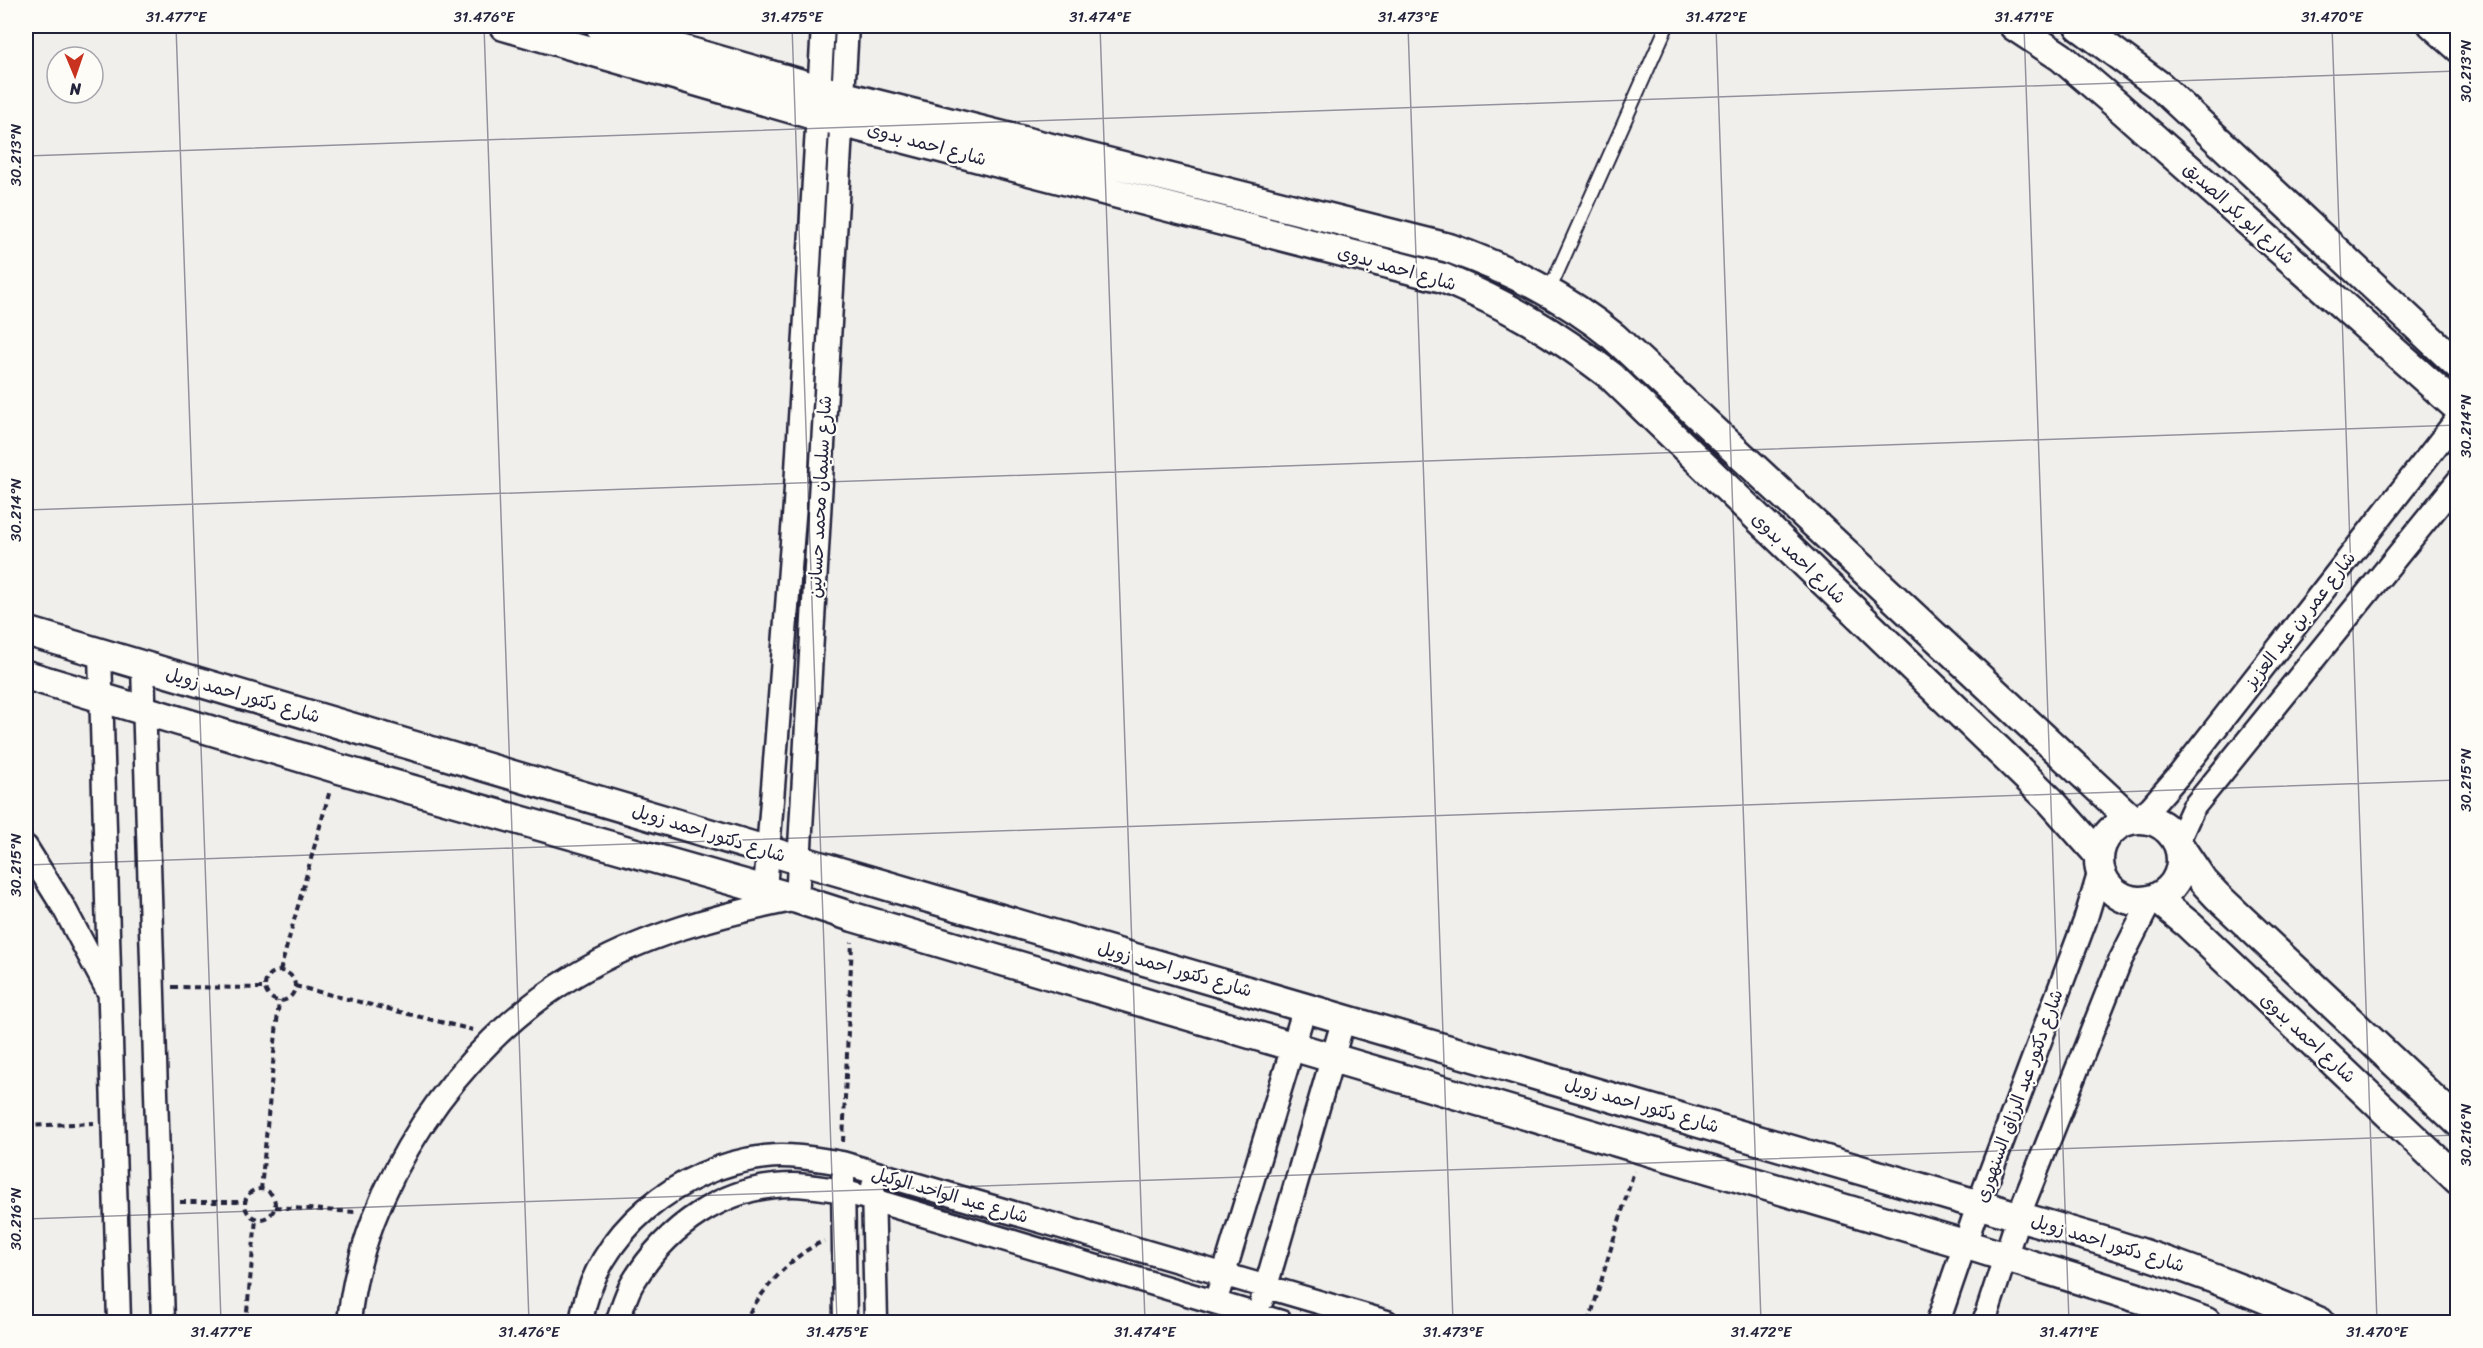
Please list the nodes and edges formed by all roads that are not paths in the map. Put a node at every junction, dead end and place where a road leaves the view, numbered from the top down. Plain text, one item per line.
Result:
1 (504, 26) edge
2 (600, 26) edge
3 (823, 26) edge
4 (847, 26) edge
5 (1667, 26) edge
6 (2014, 26) edge
7 (2079, 26) edge
8 (2430, 26) edge
9 (2457, 51) edge
10 (831, 106) junction
11 (1550, 291) junction
12 (2457, 365) edge
13 (2457, 408) edge
14 (2457, 418) edge
15 (2457, 481) edge
16 (26, 631) edge
17 (100, 653) junction
18 (143, 666) junction
19 (26, 675) edge
20 (101, 697) junction
21 (145, 710) junction
22 (2134, 819) junction
23 (2179, 844) junction
24 (26, 847) edge
25 (768, 850) junction
26 (799, 860) junction
27 (2099, 863) junction
28 (765, 890) junction
29 (797, 899) junction
30 (2153, 899) junction
31 (110, 994) junction
32 (1305, 1007) junction
33 (1344, 1018) junction
34 (1293, 1046) junction
35 (1333, 1058) junction
36 (2457, 1122) edge
37 (842, 1163) junction
38 (872, 1173) junction
39 (2457, 1180) edge
40 (843, 1191) junction
41 (873, 1200) junction
42 (1979, 1203) junction
43 (2019, 1215) junction
44 (1964, 1244) junction
45 (2006, 1257) junction
46 (1223, 1275) junction
47 (1266, 1287) junction
48 (1215, 1303) junction
49 (1257, 1316) junction
50 (119, 1323) edge
51 (163, 1323) edge
52 (349, 1323) edge
53 (581, 1323) edge
54 (617, 1323) edge
55 (845, 1323) edge
56 (876, 1323) edge
57 (1281, 1323) edge
58 (1387, 1323) edge
59 (1938, 1323) edge
60 (1984, 1323) edge
61 (2206, 1323) edge
62 (2320, 1323) edge

1 - 10 street, شارع احمد بدوى
2 - 10 street, شارع احمد بدوى
3 - 10 street
4 - 10 street
5 - 11 lane
6 - 13 street, شارع ابو بكر الصديق
7 - 12 street, شارع ابو بكر الصديق
8 - 9 street
10 - 11 street, شارع احمد بدوى
10 - 25 street, شارع سليمان محمد حسانين
10 - 26 street, شارع سليمان محمد حسانين
10 - 27 street, شارع احمد بدوى
11 - 22 street, شارع احمد بدوى
14 - 22 street, شارع عمر بن عبد العزيز
15 - 23 street, شارع عمر بن عبد العزيز
16 - 17 street, شارع دكتور احمد زويل
17 - 18 street, شارع دكتور احمد زويل
17 - 20 street
18 - 21 street
18 - 25 street, شارع دكتور احمد زويل
19 - 20 street
20 - 21 street
20 - 31 street
21 - 28 street
21 - 51 street
22 - 23 street
22 - 27 street
23 - 30 street
23 - 36 street
24 - 31 street
25 - 26 street, شارع دكتور احمد زويل
25 - 28 street, شارع سليمان محمد حسانين
26 - 29 street, شارع سليمان محمد حسانين
26 - 32 street, شارع دكتور احمد زويل
27 - 30 street
27 - 42 street, شارع دكتور عبد الرزاق السنهورى
28 - 29 street
29 - 34 street
29 - 52 street
30 - 39 street, شارع احمد بدوى
30 - 43 street
31 - 50 street
32 - 33 street, شارع دكتور احمد زويل
32 - 34 street
33 - 35 street
33 - 42 street, شارع دكتور احمد زويل
34 - 35 street
34 - 46 street
35 - 44 street
35 - 47 street
37 - 38 street, شارع عبد الواحد الوكيل
37 - 40 street
37 - 53 street, شارع عبد الواحد الوكيل
38 - 41 street
38 - 46 street, شارع عبد الواحد الوكيل
40 - 41 street, شارع عبد الواحد الوكيل
40 - 54 street, شارع عبد الواحد الوكيل
40 - 55 street
41 - 48 street, شارع عبد الواحد الوكيل
41 - 56 street
42 - 43 street, شارع دكتور احمد زويل
42 - 44 street, شارع دكتور عبد الرزاق السنهورى
43 - 45 street
43 - 62 street, شارع دكتور احمد زويل
44 - 45 street
44 - 59 street, شارع دكتور عبد الرزاق السنهورى
45 - 60 street
45 - 61 street
46 - 47 street, شارع عبد الواحد الوكيل
46 - 48 street
47 - 49 street
47 - 58 street, شارع عبد الواحد الوكيل
48 - 49 street, شارع عبد الواحد الوكيل
49 - 57 street, شارع عبد الواحد الوكيل

